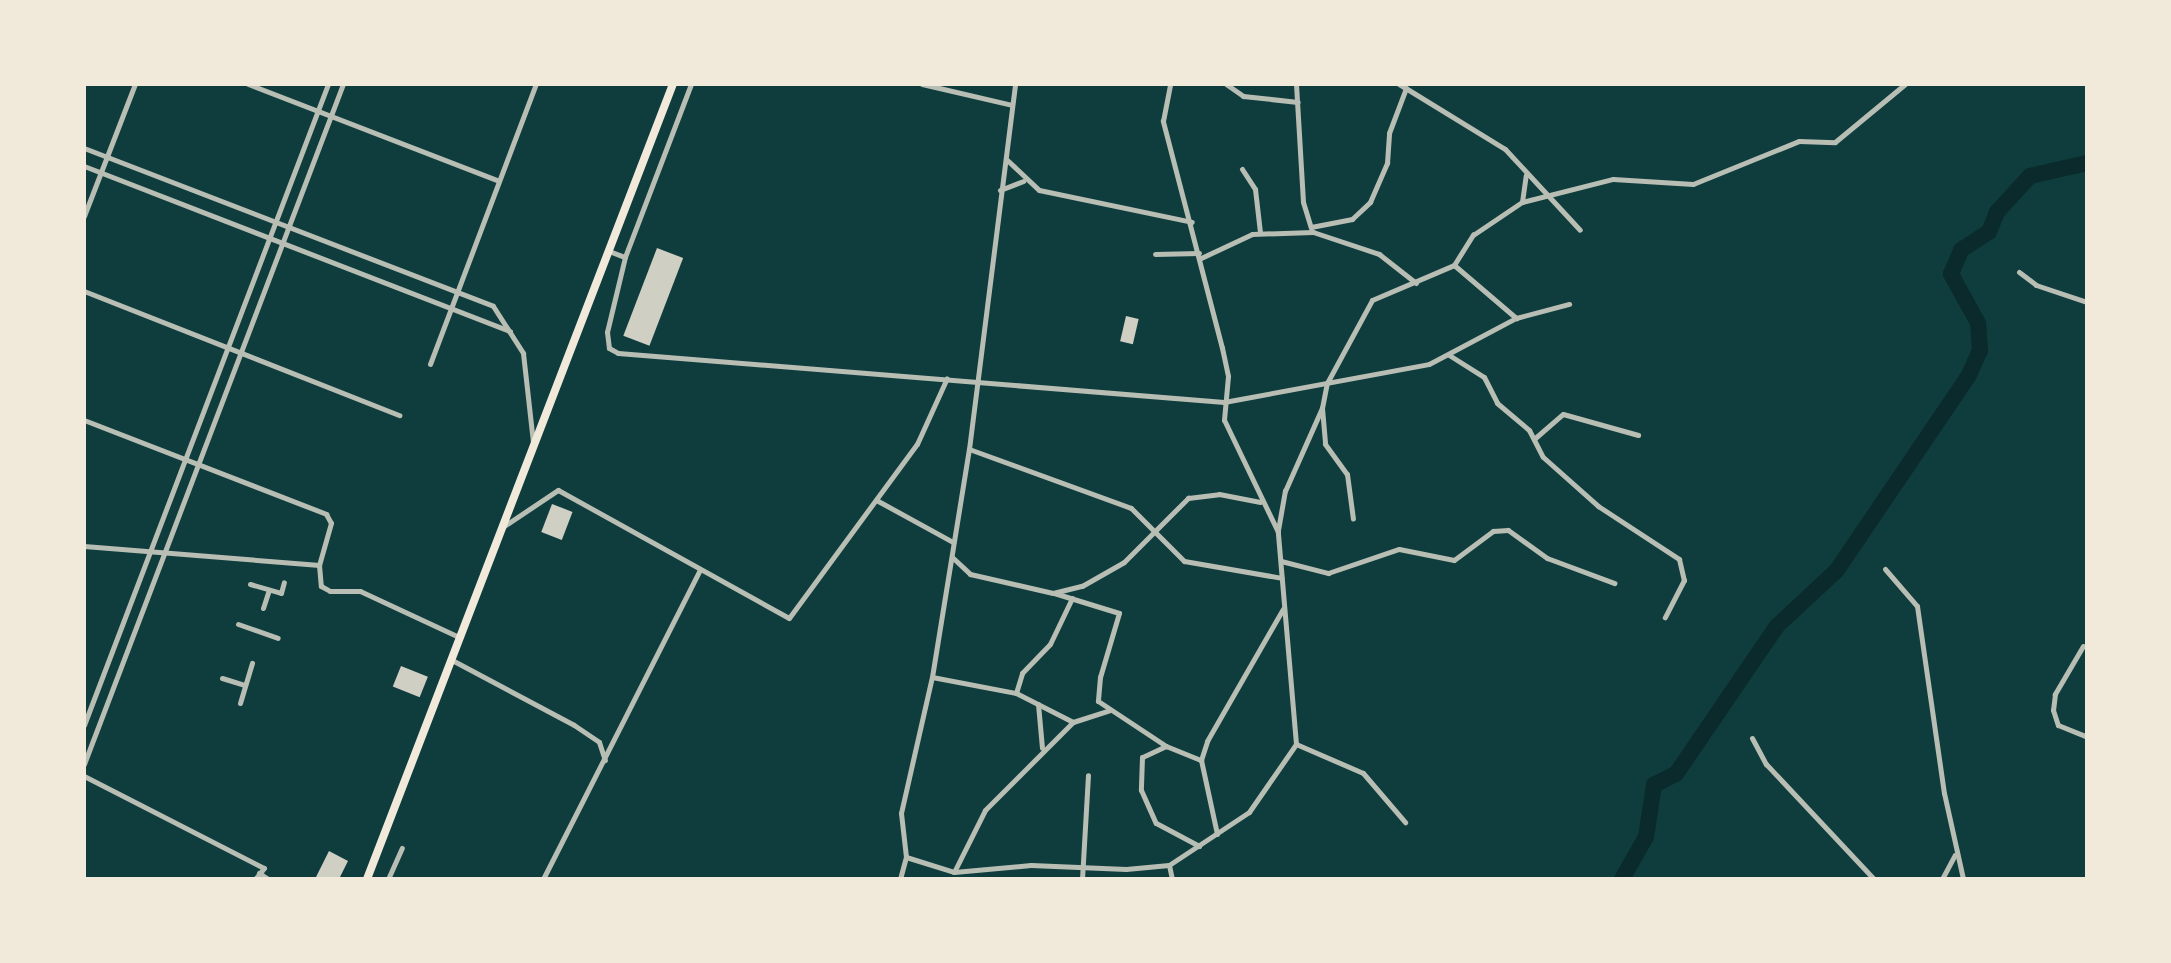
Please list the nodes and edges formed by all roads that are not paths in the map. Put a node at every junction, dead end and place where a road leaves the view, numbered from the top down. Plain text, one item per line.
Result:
1 (135, 84) edge
2 (248, 84) edge
3 (328, 84) edge
4 (343, 84) edge
5 (536, 84) edge
6 (673, 84) edge
7 (691, 84) edge
8 (922, 84) edge
9 (1015, 84) edge
10 (1170, 84) edge
11 (1226, 84) edge
12 (1296, 84) edge
13 (1399, 84) edge
14 (1905, 84) edge
15 (1406, 88) junction
16 (1298, 102) junction
17 (1012, 105) junction
18 (318, 111) junction
19 (331, 116) junction
20 (84, 148) edge
21 (107, 157) junction
22 (1005, 158) junction
23 (84, 166) edge
24 (1242, 169) dead end
25 (101, 172) junction
26 (1526, 174) junction
27 (499, 181) junction
28 (1024, 181) junction
29 (1000, 190) junction
30 (1546, 194) junction
31 (1522, 202) junction
32 (84, 216) edge
33 (275, 222) junction
34 (1192, 222) junction
35 (288, 227) junction
36 (1312, 230) junction
37 (1580, 230) dead end
38 (1260, 232) junction
39 (269, 237) junction
40 (282, 242) junction
41 (609, 251) junction
42 (1155, 254) dead end
43 (1200, 255) junction
44 (625, 257) junction
45 (1454, 265) junction
46 (2019, 272) dead end
47 (1416, 283) junction
48 (84, 291) edge
49 (457, 292) junction
50 (2087, 302) edge
51 (1569, 304) dead end
52 (451, 308) junction
53 (1516, 318) junction
54 (511, 331) junction
55 (226, 347) junction
56 (239, 352) junction
57 (1449, 355) junction
58 (430, 364) dead end
59 (947, 378) junction
60 (974, 379) junction
61 (1327, 383) junction
62 (1224, 402) junction
63 (1322, 408) junction
64 (399, 415) dead end
65 (84, 420) edge
66 (1638, 435) dead end
67 (1534, 439) junction
68 (534, 447) junction
69 (969, 449) junction
70 (183, 459) junction
71 (196, 465) junction
72 (878, 501) junction
73 (1260, 502) junction
74 (1353, 519) dead end
75 (502, 528) junction
76 (1156, 530) junction
77 (1278, 532) junction
78 (953, 542) junction
79 (84, 546) edge
80 (148, 551) junction
81 (164, 553) junction
82 (952, 556) junction
83 (1281, 561) junction
84 (319, 565) junction
85 (1885, 569) dead end
86 (699, 571) junction
87 (1282, 578) junction
88 (284, 582) dead end
89 (1614, 583) dead end
90 (250, 584) dead end
91 (269, 590) junction
92 (1053, 593) junction
93 (1072, 598) junction
94 (263, 608) dead end
95 (1284, 608) junction
96 (1665, 617) dead end
97 (238, 624) dead end
98 (459, 637) junction
99 (278, 638) dead end
100 (2083, 646) dead end
101 (450, 659) junction
102 (252, 663) dead end
103 (932, 677) junction
104 (222, 678) dead end
105 (245, 685) junction
106 (1016, 693) junction
107 (240, 703) dead end
108 (1038, 704) junction
109 (1109, 710) junction
110 (1073, 722) junction
111 (84, 725) edge
112 (2087, 737) edge
113 (1752, 738) dead end
114 (1296, 744) junction
115 (1166, 746) junction
116 (1042, 749) junction
117 (1201, 760) junction
118 (605, 761) junction
119 (84, 764) edge
120 (1088, 775) dead end
121 (84, 776) edge
122 (1405, 822) dead end
123 (1217, 834) junction
124 (1199, 846) junction
125 (402, 848) dead end
126 (1956, 854) junction
127 (906, 857) junction
128 (1081, 864) junction
129 (1169, 865) junction
130 (954, 872) junction
131 (257, 876) edge
132 (268, 879) edge
133 (367, 879) edge
134 (388, 879) edge
135 (543, 879) edge
136 (900, 879) edge
137 (1082, 879) edge
138 (1172, 879) edge
139 (1874, 879) edge
140 (1942, 879) edge
141 (1963, 879) edge

1 - 21 street
2 - 18 street
3 - 18 street
4 - 19 street
5 - 27 street
6 - 41 main road
7 - 44 street
8 - 17 street
9 - 17 street
10 - 34 street
11 - 16 street
12 - 16 street
13 - 15 street
14 - 30 street
15 - 26 street
15 - 36 street
16 - 36 street
17 - 22 street
18 - 19 street
18 - 33 street
19 - 27 street
19 - 35 street
20 - 21 street
21 - 25 street
21 - 33 street
22 - 28 street
22 - 29 street
23 - 25 street
24 - 38 street
25 - 32 street
25 - 39 street
26 - 30 street
26 - 31 street
27 - 49 street
28 - 29 street
28 - 34 street
29 - 60 street
30 - 31 street
30 - 37 street
31 - 45 street
33 - 35 street
33 - 39 street
34 - 43 street
35 - 40 street
35 - 49 street
36 - 38 street
36 - 47 street
38 - 43 street
39 - 40 street
39 - 55 street
40 - 52 street
40 - 56 street
41 - 44 street
41 - 68 main road
42 - 43 street
43 - 62 street
44 - 59 street
45 - 47 street
45 - 53 street
46 - 50 street
47 - 61 street
48 - 55 street
49 - 52 street
49 - 54 street
51 - 53 street
52 - 54 street
52 - 58 street
53 - 57 street
54 - 68 street
55 - 56 street
55 - 70 street
56 - 64 street
56 - 71 street
57 - 61 street
57 - 67 street
59 - 60 street
59 - 72 street
60 - 62 street
60 - 69 street
61 - 62 street
61 - 63 street
62 - 73 street
63 - 74 street
63 - 77 street
65 - 70 street
66 - 67 street
67 - 96 street
68 - 75 main road
69 - 76 street
69 - 78 street
70 - 71 street
70 - 80 street
71 - 81 street
71 - 84 street
72 - 78 street
72 - 86 street
73 - 76 street
73 - 77 street
75 - 86 street
75 - 98 main road
76 - 87 street
76 - 92 street
77 - 83 street
78 - 82 street
79 - 80 street
80 - 81 street
80 - 111 street
81 - 84 street
81 - 119 street
82 - 92 street
82 - 103 street
83 - 87 street
83 - 89 street
84 - 98 street
85 - 126 street
86 - 118 street
87 - 95 street
88 - 91 street
90 - 91 street
91 - 94 street
92 - 93 street
93 - 106 street
93 - 109 street
95 - 114 street
95 - 117 street
97 - 99 street
98 - 101 main road
100 - 112 street
101 - 118 street
101 - 133 main road
102 - 105 street
103 - 106 street
103 - 127 street
104 - 105 street
105 - 107 street
106 - 108 street
108 - 110 street
108 - 116 street
109 - 110 street
109 - 115 street
110 - 116 street
113 - 139 street
114 - 122 street
114 - 123 street
115 - 117 street
115 - 124 street
116 - 130 street
117 - 123 street
118 - 135 street
120 - 128 street
121 - 131 street
123 - 124 street
124 - 129 street
125 - 134 street
126 - 140 street
126 - 141 street
127 - 130 street
127 - 136 street
128 - 129 street
128 - 130 street
128 - 137 street
129 - 138 street
131 - 132 street

